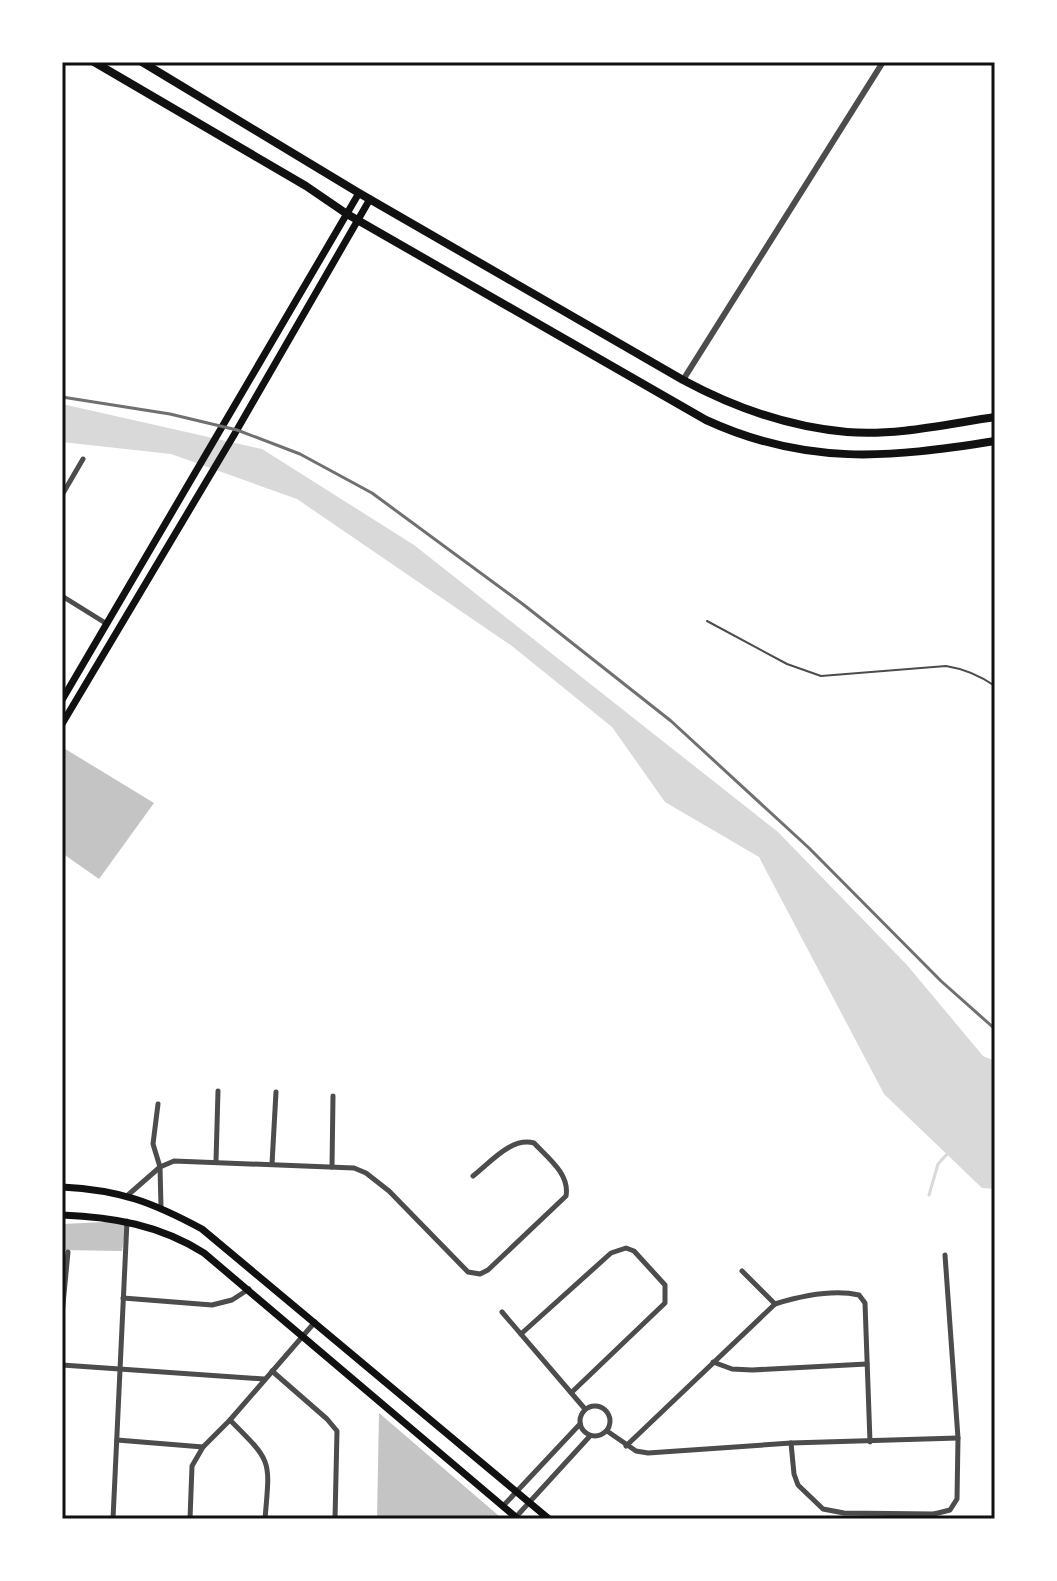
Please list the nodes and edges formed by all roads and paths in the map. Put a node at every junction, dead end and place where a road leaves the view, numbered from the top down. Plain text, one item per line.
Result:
1 (94, 62) edge
2 (142, 62) edge
3 (883, 62) edge
4 (359, 193) junction
5 (370, 199) junction
6 (347, 214) junction
7 (358, 220) junction
8 (683, 380) junction
9 (995, 417) edge
10 (995, 441) edge
11 (83, 459) dead end
12 (62, 495) edge
13 (62, 596) edge
14 (707, 621) dead end
15 (107, 624) junction
16 (995, 686) edge
17 (62, 700) edge
18 (62, 724) edge
19 (218, 1091) dead end
20 (276, 1092) dead end
21 (333, 1096) dead end
22 (158, 1104) dead end
23 (216, 1161) junction
24 (272, 1164) junction
25 (160, 1167) junction
26 (332, 1167) junction
27 (473, 1176) dead end
28 (62, 1187) edge
29 (128, 1195) junction
30 (161, 1207) junction
31 (62, 1215) edge
32 (127, 1221) junction
33 (68, 1252) dead end
34 (945, 1255) dead end
35 (742, 1271) dead end
36 (249, 1289) junction
37 (123, 1298) junction
38 (775, 1304) junction
39 (502, 1312) dead end
40 (62, 1315) edge
41 (315, 1322) junction
42 (521, 1334) junction
43 (304, 1336) junction
44 (713, 1362) junction
45 (867, 1364) junction
46 (62, 1365) edge
47 (120, 1368) junction
48 (272, 1371) junction
49 (264, 1379) junction
50 (572, 1392) junction
51 (585, 1409) junction
52 (230, 1420) junction
53 (580, 1424) junction
54 (607, 1431) junction
55 (590, 1436) junction
56 (958, 1438) junction
57 (117, 1440) junction
58 (870, 1442) junction
59 (791, 1443) junction
60 (626, 1446) junction
61 (203, 1447) junction
62 (517, 1491) junction
63 (529, 1502) junction
64 (504, 1505) junction
65 (934, 1516) edge
66 (516, 1518) edge
67 (113, 1519) edge
68 (190, 1519) edge
69 (265, 1519) edge
70 (335, 1519) edge
71 (549, 1519) edge

1 - 6 highway
2 - 4 highway
3 - 8 street
4 - 5 highway
4 - 6 main road
5 - 7 main road
5 - 8 highway
6 - 7 highway
6 - 15 main road
7 - 10 highway
7 - 18 main road
8 - 9 highway
11 - 12 street
13 - 15 street
14 - 16 lane
15 - 17 main road
19 - 23 street
20 - 24 street
21 - 26 street
22 - 25 street
23 - 24 street
23 - 25 street
24 - 26 street
25 - 29 street
25 - 30 street
26 - 27 street
28 - 29 main road
29 - 30 main road
30 - 41 main road
31 - 32 main road
32 - 36 main road
32 - 37 street
33 - 40 street
34 - 56 street
35 - 38 street
36 - 37 street
36 - 43 main road
37 - 47 street
38 - 44 street
38 - 45 street
39 - 42 street
41 - 43 street
41 - 62 main road
42 - 50 street
42 - 50 street
43 - 48 street
43 - 64 main road
44 - 45 street
44 - 60 street
45 - 58 street
46 - 47 street
47 - 49 street
47 - 57 street
48 - 49 street
48 - 70 street
49 - 52 street
50 - 51 street
51 - 53 street
51 - 54 street
52 - 61 street
52 - 69 street
53 - 55 street
53 - 62 street
54 - 55 street
54 - 60 street
55 - 63 street
56 - 58 street
56 - 65 street
57 - 61 street
57 - 67 street
58 - 59 street
59 - 60 street
59 - 65 street
61 - 68 street
62 - 63 main road
62 - 64 street
63 - 66 street
63 - 71 main road
64 - 66 main road

